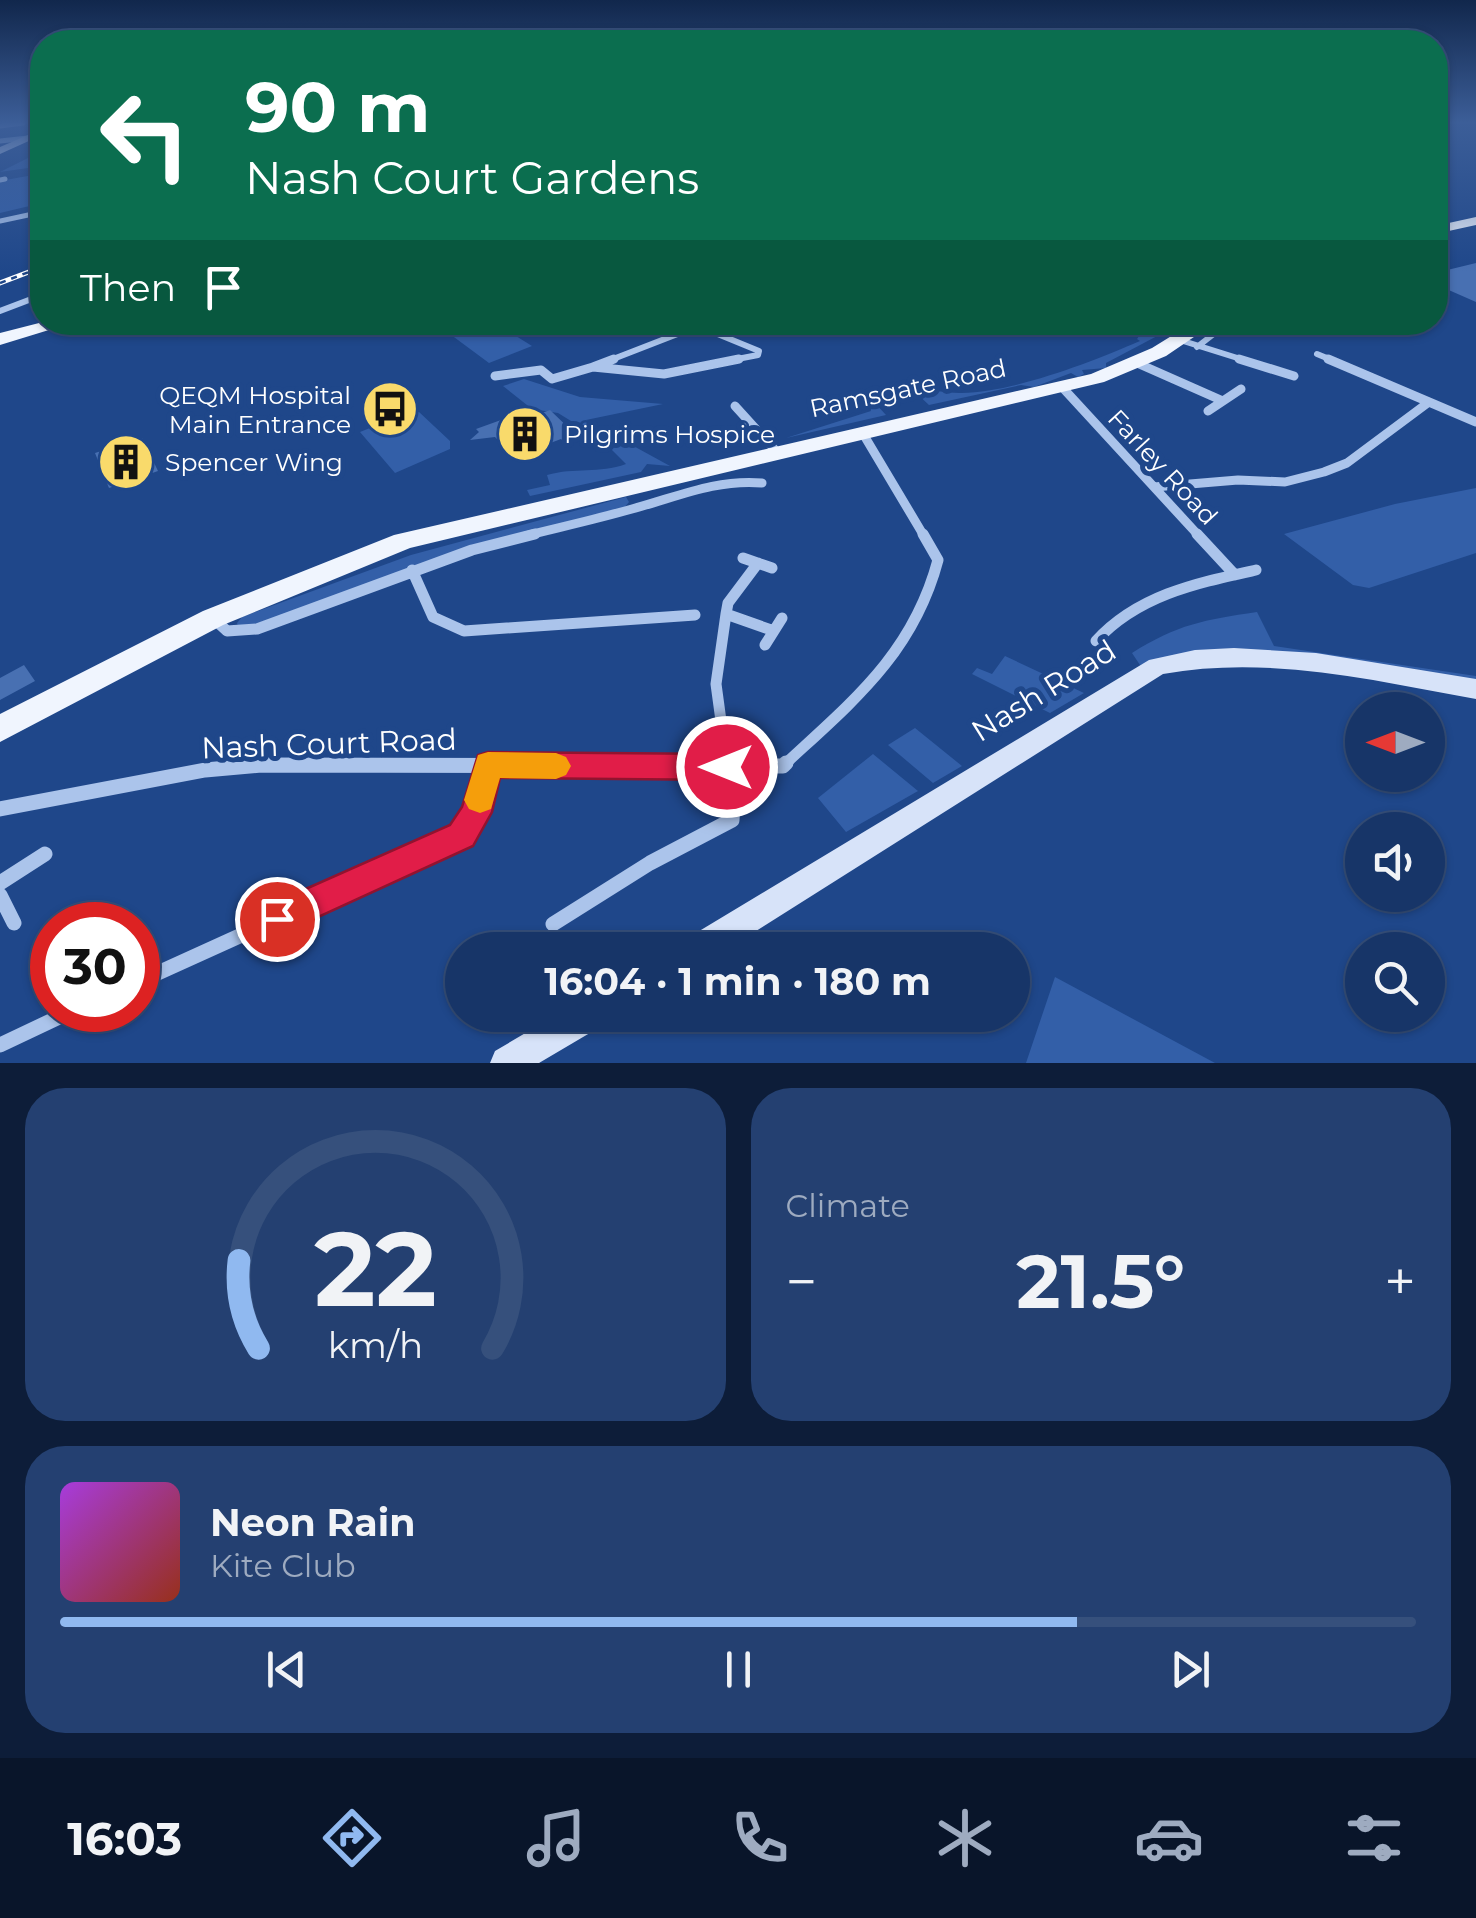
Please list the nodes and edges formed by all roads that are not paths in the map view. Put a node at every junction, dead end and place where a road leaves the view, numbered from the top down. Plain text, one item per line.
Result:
1 (30, 215) edge
2 (0, 221) edge
3 (1476, 221) edge
4 (1448, 227) edge
5 (30, 300) edge
6 (0, 312) edge
7 (30, 331) edge
8 (675, 335) edge
9 (720, 335) edge
10 (1196, 335) edge
11 (1204, 335) edge
12 (0, 339) edge
13 (1189, 343) junction
14 (1317, 354) dead end
15 (1137, 363) junction
16 (593, 367) junction
17 (495, 376) dead end
18 (1294, 376) dead end
19 (1062, 386) junction
20 (1241, 389) dead end
21 (1223, 401) junction
22 (1428, 402) junction
23 (735, 406) dead end
24 (1208, 411) dead end
25 (1476, 422) edge
26 (862, 432) junction
27 (776, 451) junction
28 (762, 483) dead end
29 (1154, 488) junction
30 (744, 558) dead end
31 (758, 563) junction
32 (772, 568) dead end
33 (412, 570) junction
34 (1256, 570) dead end
35 (1236, 575) junction
36 (726, 614) junction
37 (695, 615) dead end
38 (213, 618) junction
39 (782, 618) dead end
40 (774, 631) junction
41 (1096, 642) dead end
42 (765, 645) dead end
43 (1476, 688) edge
44 (0, 728) edge
45 (488, 764) junction
46 (731, 767) junction
47 (0, 809) edge
48 (45, 854) dead end
49 (0, 883) edge
50 (0, 894) edge
51 (14, 923) dead end
52 (553, 924) dead end
53 (727, 932) edge
54 (160, 972) edge
55 (30, 1031) edge
56 (559, 1032) edge
57 (0, 1045) edge
58 (506, 1063) edge

1 - 2 street
3 - 4 main road
5 - 6 street
7 - 12 main road
8 - 16 street
9 - 16 street
10 - 13 main road, Ramsgate Road
11 - 13 street, Ramsgate Road
13 - 15 main road, Ramsgate Road
13 - 18 street
14 - 22 street
15 - 19 main road, Ramsgate Road
15 - 21 street
16 - 17 street
19 - 26 main road, Ramsgate Road
19 - 29 street, Farley Road
20 - 21 street
21 - 24 street
22 - 25 street
22 - 29 street
23 - 27 street
26 - 27 main road, Ramsgate Road
26 - 46 street, Nash Court Road
27 - 38 main road, Ramsgate Road
28 - 33 street
29 - 35 street, Farley Road
30 - 31 street
31 - 32 street
31 - 36 street
33 - 37 street
33 - 38 street
34 - 35 street
35 - 41 street
36 - 40 street
36 - 46 street
38 - 44 main road, Ramsgate Road
39 - 40 street
40 - 42 street
43 - 53 street, Nash Road
45 - 46 street, Nash Court Road
45 - 47 street, Nash Court Road
45 - 54 street
46 - 52 street
48 - 49 street
50 - 51 street
55 - 57 street
56 - 58 street

